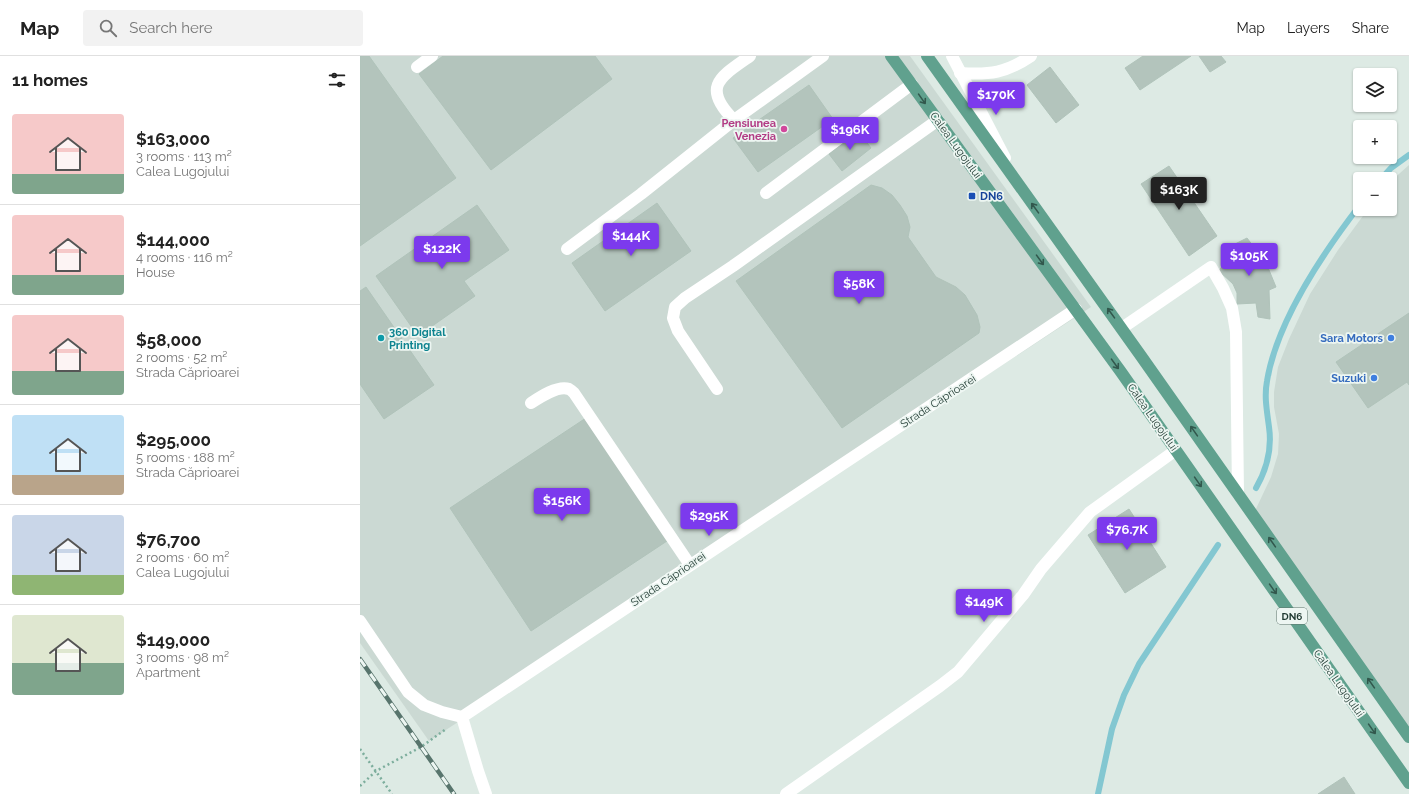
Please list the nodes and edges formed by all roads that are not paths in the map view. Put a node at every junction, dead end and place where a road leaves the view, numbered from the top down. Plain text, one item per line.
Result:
1 (432, 56) edge
2 (750, 56) edge
3 (823, 56) edge
4 (891, 56) edge
5 (927, 56) edge
6 (952, 56) edge
7 (1031, 56) edge
8 (417, 67) dead end
9 (960, 73) junction
10 (912, 84) junction
11 (734, 120) junction
12 (938, 120) junction
13 (1020, 186) junction
14 (766, 193) dead end
15 (567, 249) dead end
16 (1076, 309) junction
17 (1122, 328) junction
18 (717, 389) dead end
19 (531, 403) dead end
20 (1176, 450) junction
21 (1238, 494) junction
22 (690, 565) junction
23 (360, 621) edge
24 (462, 716) junction
25 (1409, 737) edge
26 (1409, 783) edge
27 (486, 794) edge
28 (786, 794) edge

1 - 8 street
2 - 11 street
3 - 11 street
4 - 10 main road, Calea Lugojului / DN6
5 - 13 main road, DN6
6 - 9 street
7 - 9 street
9 - 13 street
10 -> 12 main road, Calea Lugojului / DN6
10 - 14 street
11 - 15 street
12 -> 16 main road, Calea Lugojului / DN6
12 - 18 street
17 -> 13 main road, DN6
16 -> 20 main road, Calea Lugojului / DN6
16 - 22 street, Strada Căprioarei
21 -> 17 main road, DN6
17 - 21 street
19 - 22 street
20 -> 26 main road, Calea Lugojului / DN6
20 - 28 street
25 -> 21 main road, DN6
22 - 24 street, Strada Căprioarei
23 - 24 street
24 - 27 street

